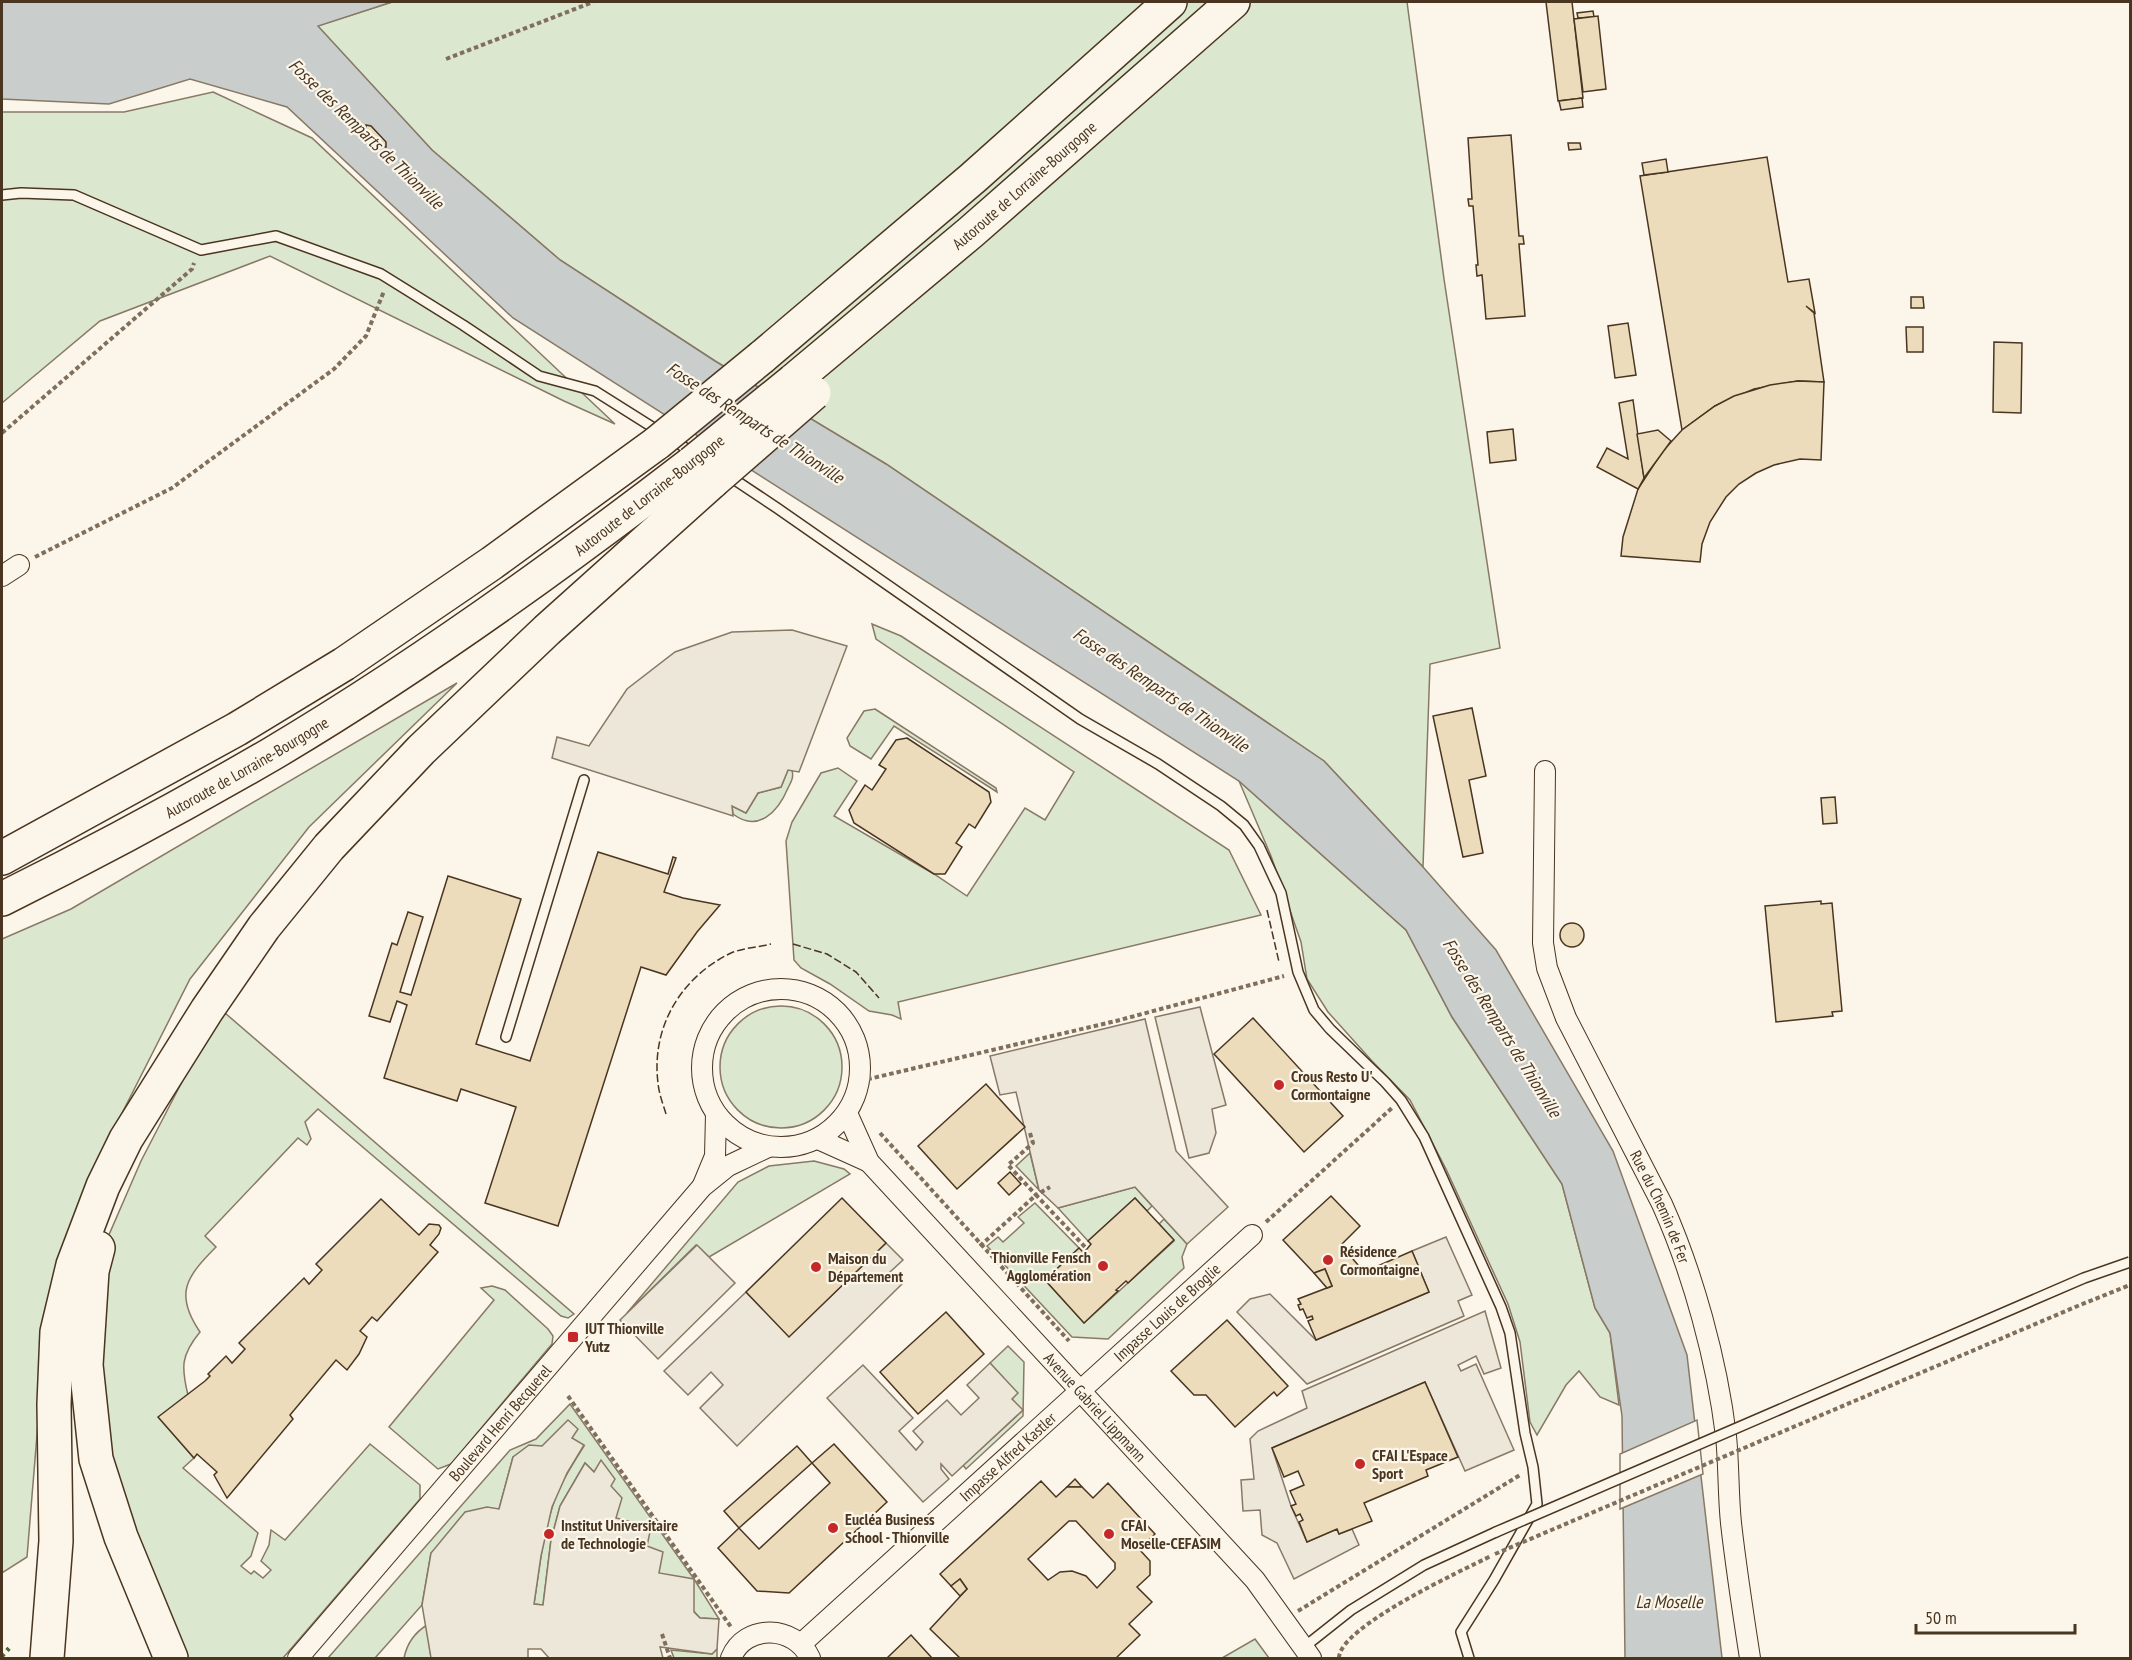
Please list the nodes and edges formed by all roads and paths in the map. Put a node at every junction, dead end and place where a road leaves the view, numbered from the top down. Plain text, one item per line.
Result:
1 (593, 2) edge
2 (1170, 2) edge
3 (1233, 2) edge
4 (446, 59) dead end
5 (2, 195) edge
6 (201, 250) junction
7 (389, 279) junction
8 (2, 433) edge
9 (703, 472) junction
10 (19, 565) joint
11 (2, 576) edge
12 (1545, 771) dead end
13 (584, 780) dead end
14 (8, 854) edge
15 (2, 899) edge
16 (1298, 972) junction
17 (506, 1037) dead end
18 (178, 1056) junction
19 (860, 1081) junction
20 (1401, 1100) junction
21 (847, 1113) junction
22 (716, 1114) junction
23 (877, 1130) dead end
24 (1030, 1133) dead end
25 (818, 1139) junction
26 (768, 1147) junction
27 (869, 1162) junction
28 (702, 1187) junction
29 (1050, 1187) dead end
30 (1036, 1195) junction
31 (1252, 1235) joint
32 (982, 1245) junction
33 (1087, 1249) dead end
34 (973, 1252) dead end
35 (2130, 1263) edge
36 (2130, 1285) edge
37 (1069, 1341) dead end
38 (1081, 1390) junction
39 (568, 1396) dead end
40 (1533, 1467) junction
41 (1283, 1620) junction
42 (662, 1634) dead end
43 (736, 1650) edge
44 (805, 1652) edge
45 (1307, 1653) edge
46 (47, 1659) edge
47 (171, 1659) edge
48 (298, 1659) edge
49 (670, 1659) edge
50 (1339, 1659) edge
51 (1469, 1659) edge
52 (1750, 1659) edge

1 - 4 path
2 - 14 highway, bridge
3 - 9 highway, Autoroute de Lorraine-Bourgogne, bridge
5 - 6 lane
6 - 7 lane
6 - 8 path
7 - 10 path
7 - 16 lane
9 - 15 highway, Autoroute de Lorraine-Bourgogne
9 - 18 highway
10 - 11 street
12 - 52 street, Rue du Chemin de Fer
13 - 17 lane
16 - 19 path
16 - 20 lane
18 - 46 highway
18 - 47 highway
19 - 21 street
19 - 22 street
20 - 31 path
20 - 40 lane
21 - 25 street
21 - 27 street, Avenue Gabriel Lippmann
22 - 26 street
22 - 28 street, Boulevard Henri Becquerel
23 - 32 path
24 - 30 path
25 - 26 street
25 - 27 street, Avenue Gabriel Lippmann
26 - 28 street, Boulevard Henri Becquerel
27 - 38 street, Avenue Gabriel Lippmann
28 - 48 street, Boulevard Henri Becquerel
29 - 30 path
30 - 32 path
30 - 33 path
31 - 38 street, Impasse Louis de Broglie
32 - 34 path
32 - 37 path
35 - 45 lane, bridge
36 - 50 path, bridge
38 - 41 street, Avenue Gabriel Lippmann
38 - 44 street, Impasse Alfred Kastler
39 - 43 path
40 - 41 path
40 - 51 lane
41 - 45 street, Avenue Gabriel Lippmann
42 - 49 path
43 - 44 street

